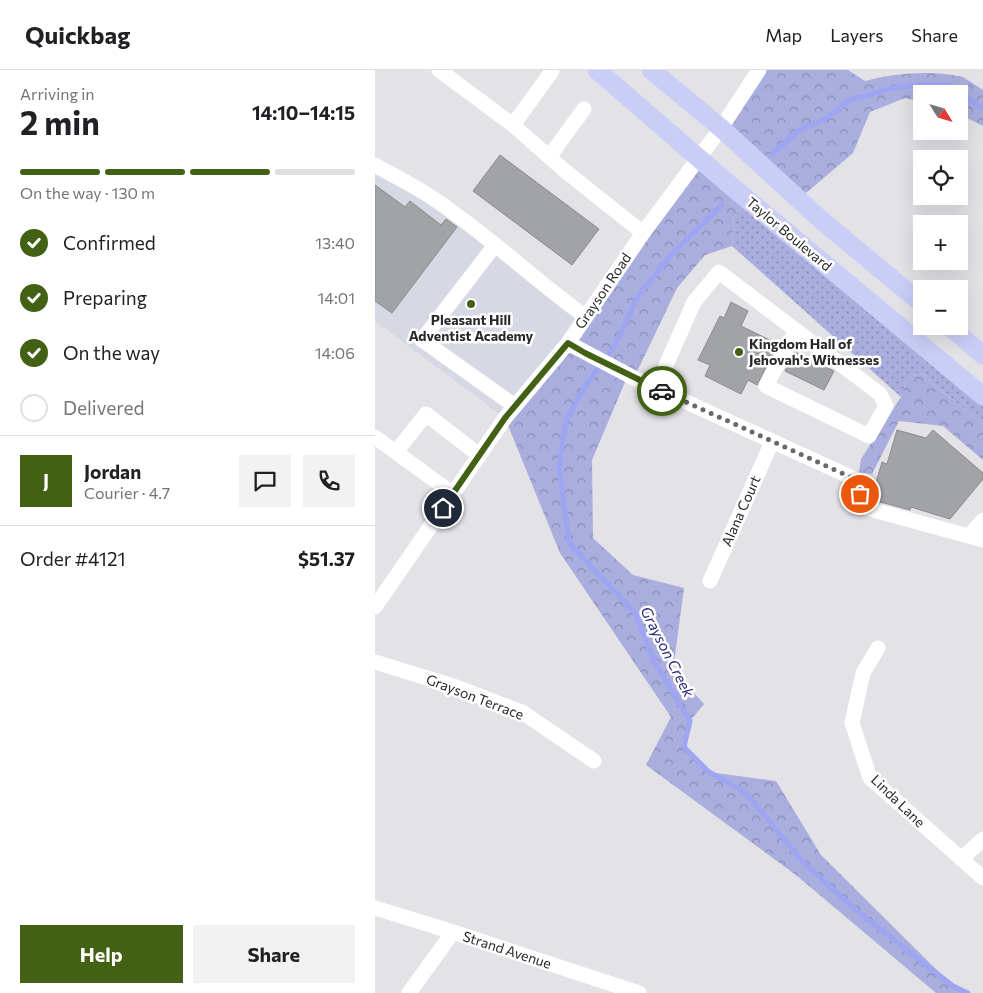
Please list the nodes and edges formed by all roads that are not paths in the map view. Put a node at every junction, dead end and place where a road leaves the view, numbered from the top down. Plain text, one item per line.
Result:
1 (439, 70) edge
2 (597, 70) edge
3 (651, 70) edge
4 (759, 70) edge
5 (552, 71) dead end
6 (584, 109) dead end
7 (513, 125) junction
8 (721, 128) junction
9 (549, 157) junction
10 (698, 157) junction
11 (375, 165) edge
12 (643, 233) junction
13 (495, 245) junction
14 (913, 296) edge
15 (586, 316) junction
16 (796, 330) junction
17 (960, 335) edge
18 (568, 343) junction
19 (983, 355) edge
20 (656, 388) junction
21 (983, 396) edge
22 (515, 406) junction
23 (375, 437) edge
24 (772, 442) junction
25 (396, 452) junction
26 (479, 455) junction
27 (453, 493) junction
28 (983, 520) edge
29 (976, 538) edge
30 (711, 581) dead end
31 (375, 608) edge
32 (878, 648) dead end
33 (375, 662) edge
34 (594, 761) dead end
35 (983, 839) edge
36 (961, 859) junction
37 (983, 878) edge
38 (375, 908) edge
39 (453, 932) junction
40 (409, 993) edge
41 (639, 993) edge

1 - 7 street
2 - 10 main road, Taylor Boulevard
3 - 8 main road
4 - 8 street, Grayson Road
5 - 7 street
6 - 9 street
7 - 9 street
8 - 10 street, Grayson Road
8 - 14 main road
9 - 12 street
10 - 12 street, Grayson Road
10 - 21 main road, Taylor Boulevard
11 - 13 street
12 - 15 street, Grayson Road
13 - 15 street
13 - 22 street
15 - 18 street, Grayson Road
16 - 16 street
16 - 20 street
17 - 19 main road
18 - 20 street
18 - 22 street, Grayson Road
20 - 24 street
22 - 26 street, Grayson Road
23 - 25 street
24 - 29 street
24 - 30 street, Alana Court
25 - 26 street
25 - 27 street
26 - 27 street, Grayson Road
27 - 31 street, Grayson Road
28 - 29 street
32 - 36 street, Linda Lane
33 - 34 street, Grayson Terrace
35 - 36 street
36 - 37 street, Linda Lane
38 - 39 street, Strand Avenue
39 - 40 street
39 - 41 street, Strand Avenue

